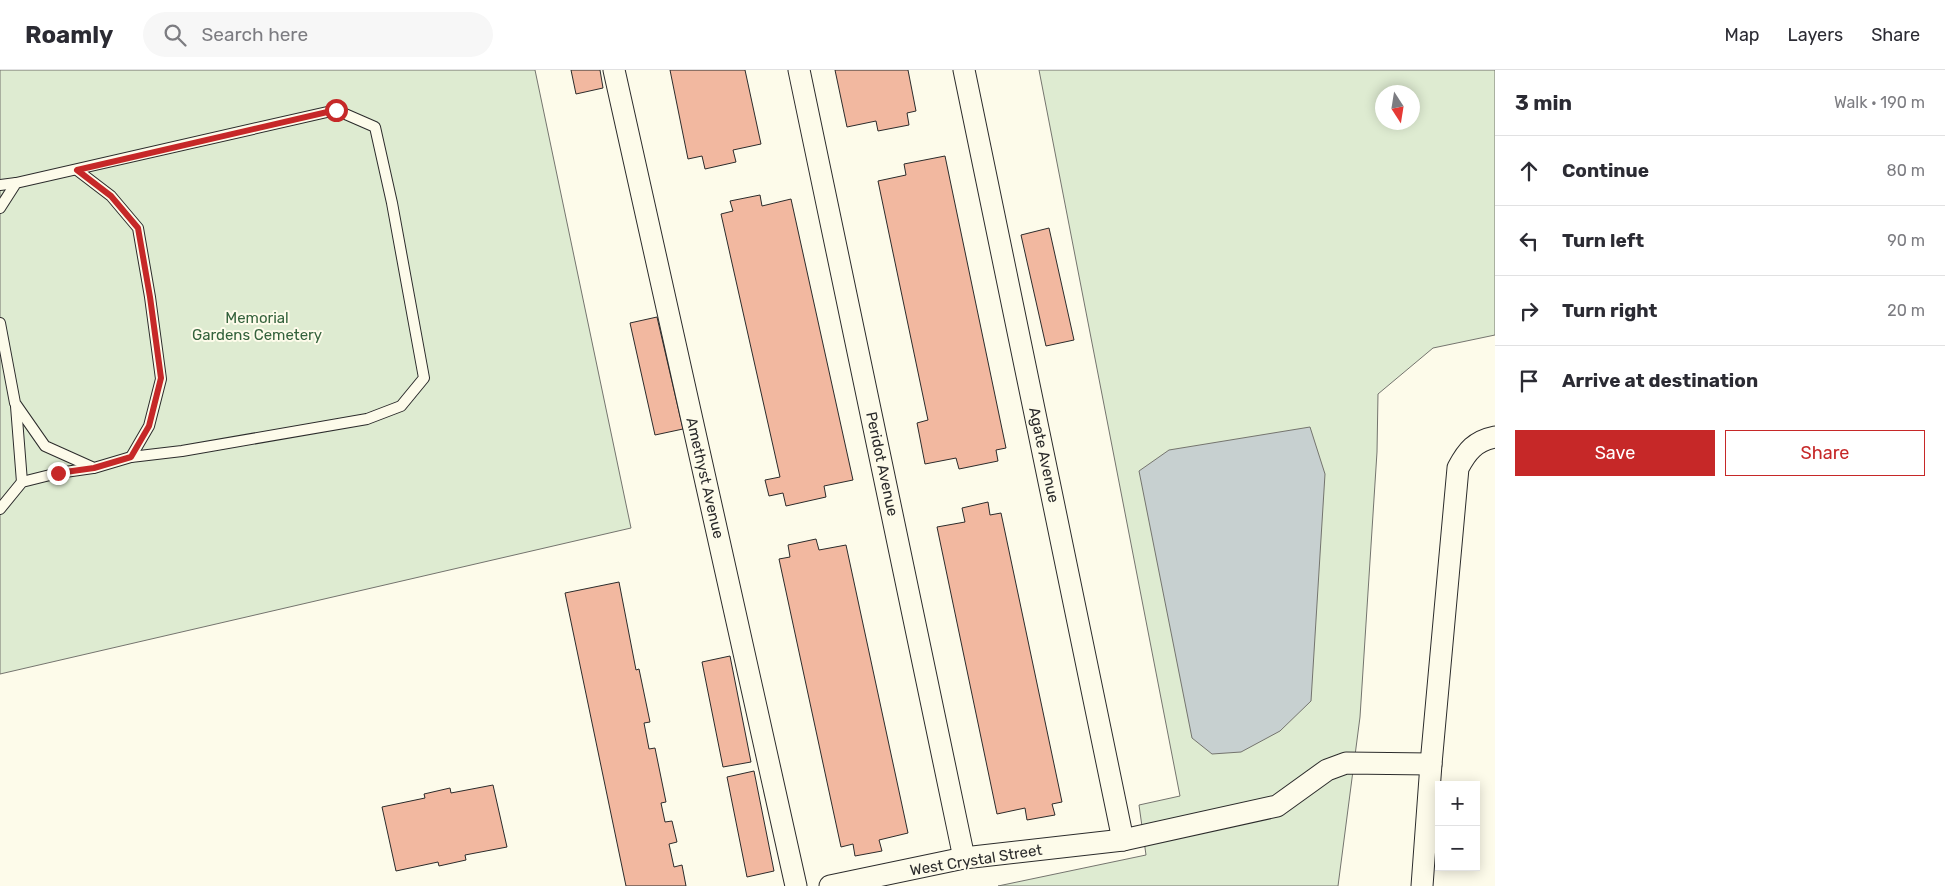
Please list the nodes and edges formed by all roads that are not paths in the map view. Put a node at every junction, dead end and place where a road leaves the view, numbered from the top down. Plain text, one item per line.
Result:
1 (614, 70) edge
2 (800, 70) edge
3 (964, 70) edge
4 (77, 170) junction
5 (16, 182) junction
6 (0, 185) edge
7 (0, 208) edge
8 (0, 323) edge
9 (16, 403) junction
10 (1495, 437) edge
11 (131, 457) junction
12 (94, 468) junction
13 (22, 482) junction
14 (0, 509) edge
15 (1431, 764) junction
16 (1123, 840) junction
17 (964, 858) junction
18 (796, 886) edge
19 (830, 886) edge
20 (1422, 886) edge

1 - 18 street, Amethyst Avenue
2 - 17 street, Peridot Avenue
3 - 16 street, Agate Avenue
4 - 5 lane
4 - 11 lane
4 - 11 lane
5 - 6 lane
5 - 7 lane
8 - 9 lane
9 - 12 lane
9 - 13 lane
10 - 15 street
11 - 12 lane
12 - 13 lane
13 - 14 lane
15 - 16 street, West Crystal Street
15 - 20 street
16 - 17 street, West Crystal Street
17 - 19 street, West Crystal Street

